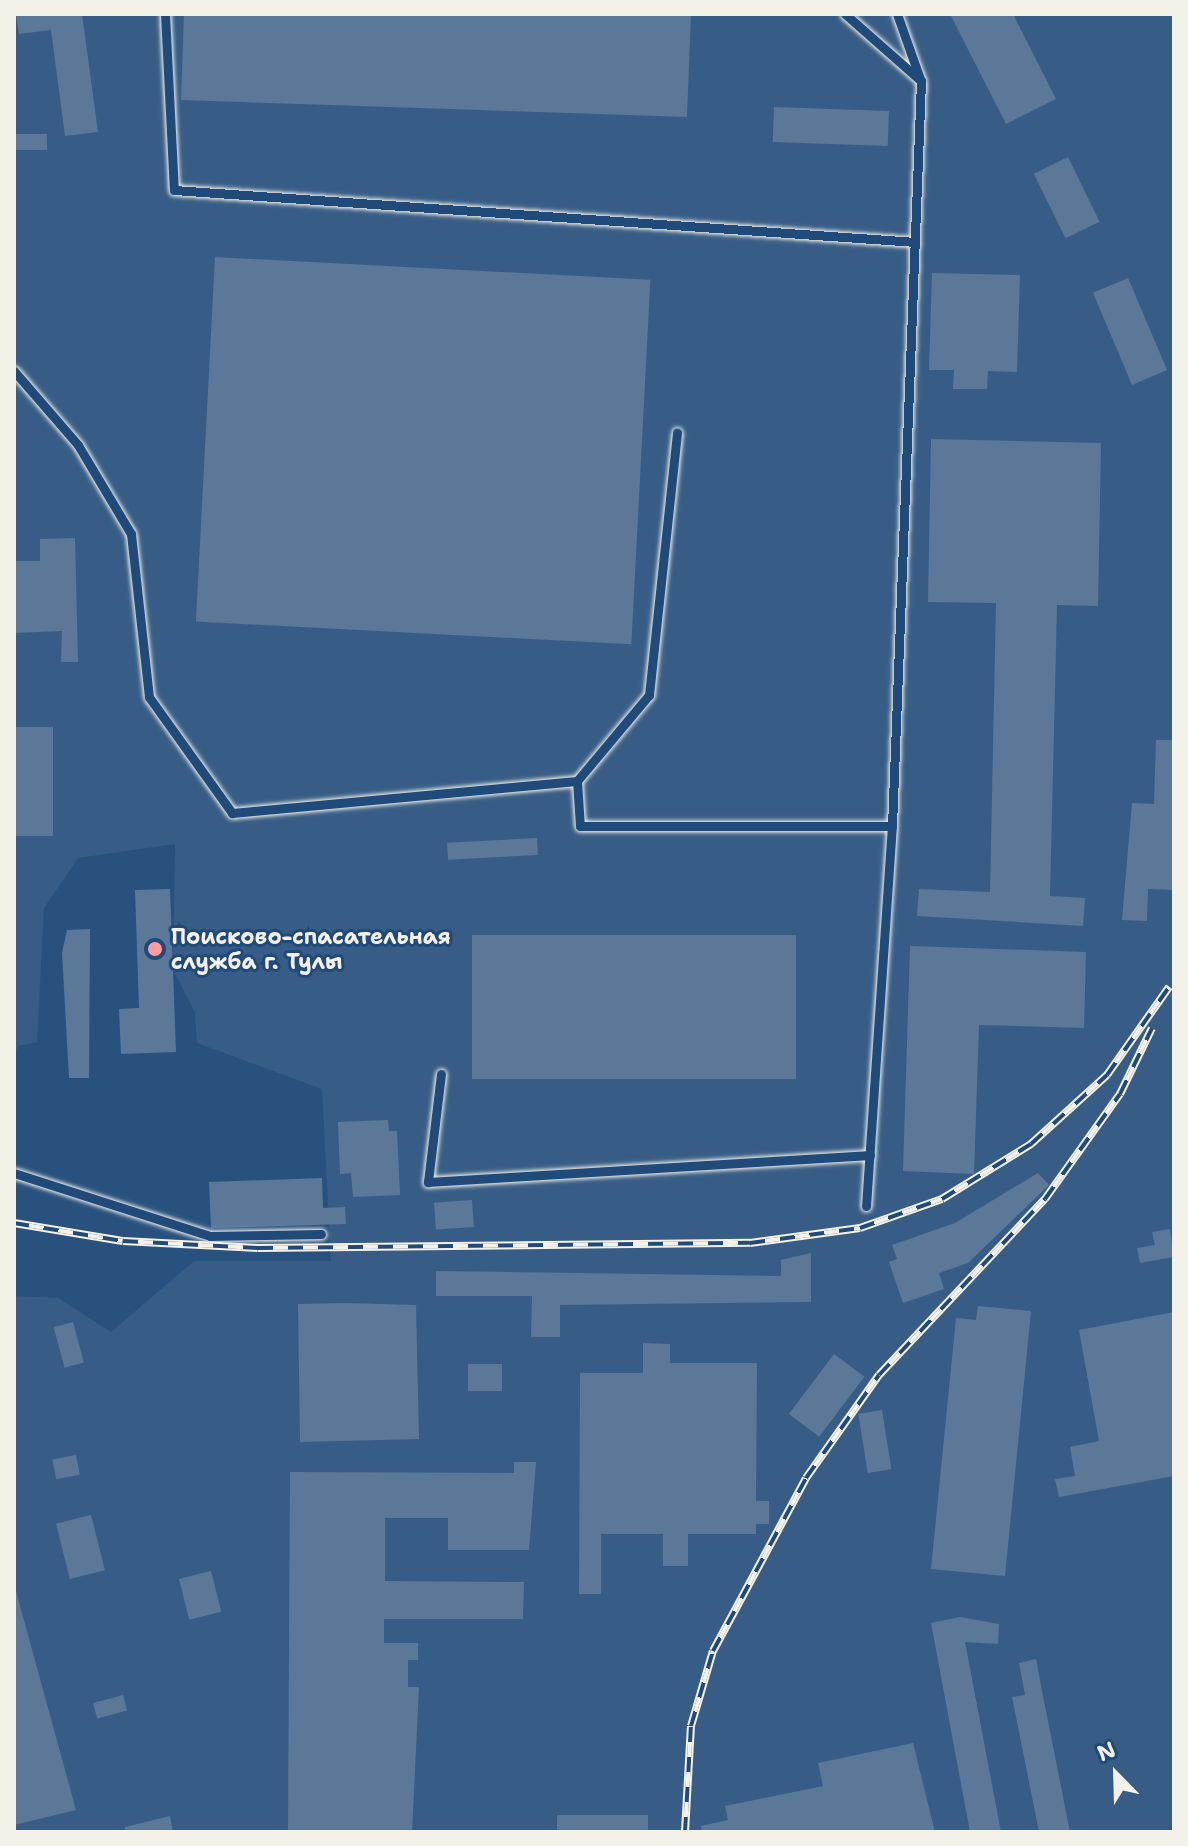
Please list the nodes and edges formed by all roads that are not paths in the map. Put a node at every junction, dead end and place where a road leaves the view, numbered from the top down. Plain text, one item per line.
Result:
1 (165, 14) edge
2 (845, 14) edge
3 (897, 14) edge
4 (921, 81) junction
5 (915, 242) junction
6 (14, 371) edge
7 (677, 432) dead end
8 (577, 781) junction
9 (892, 826) junction
10 (441, 1074) dead end
11 (870, 1155) junction
12 (14, 1173) edge
13 (866, 1206) dead end
14 (321, 1234) dead end

1 - 5 lane
2 - 4 lane
3 - 4 lane
4 - 5 lane
5 - 9 lane
6 - 8 lane
7 - 8 lane
8 - 9 lane
9 - 11 lane
10 - 11 lane
11 - 13 lane
12 - 14 lane

